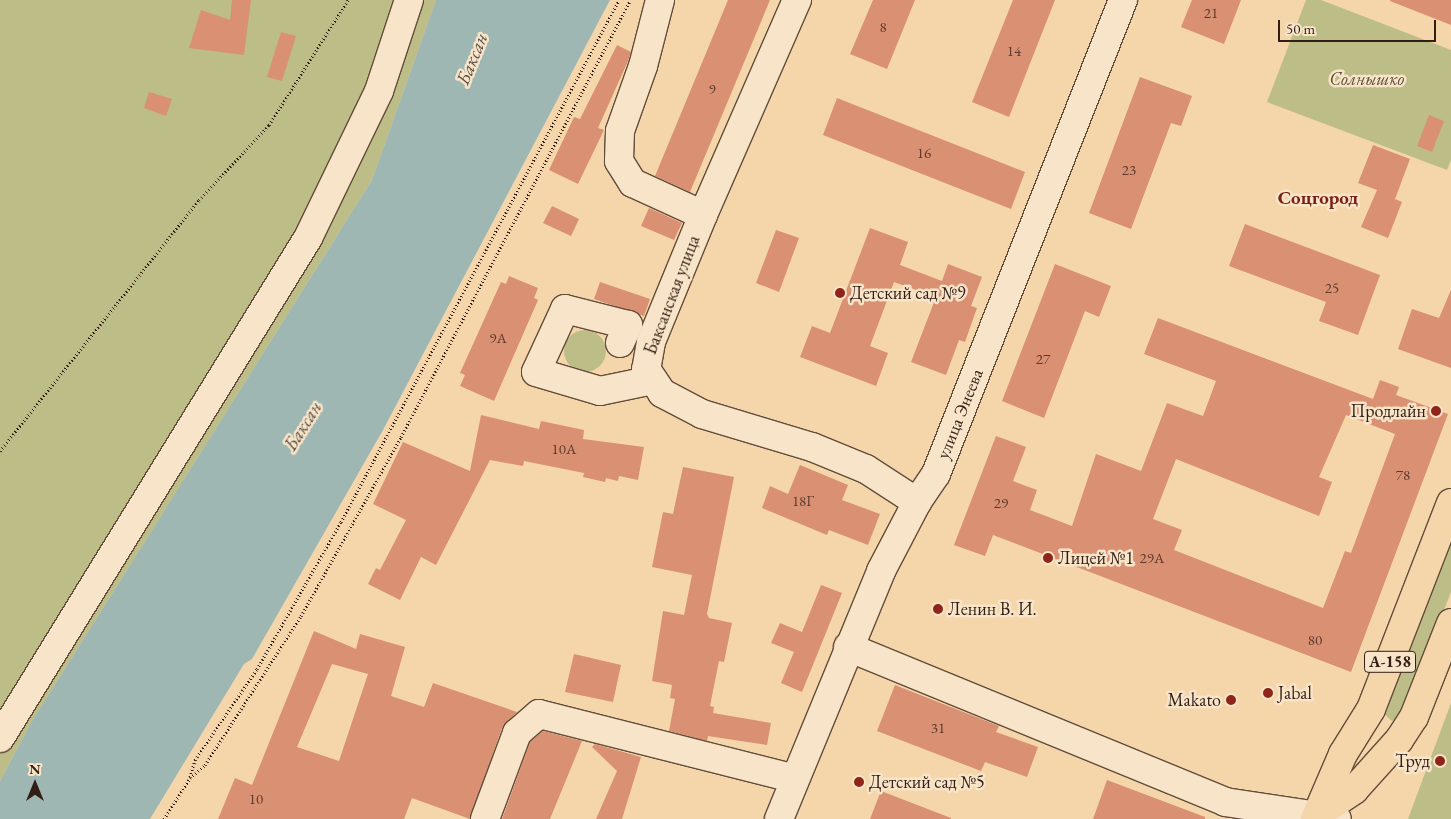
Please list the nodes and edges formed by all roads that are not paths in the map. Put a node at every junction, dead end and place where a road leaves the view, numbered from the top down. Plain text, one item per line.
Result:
1 (409, 0) edge
2 (660, 0) edge
3 (797, 0) edge
4 (1123, 0) edge
5 (703, 215) junction
6 (620, 343) dead end
7 (653, 380) junction
8 (916, 502) junction
9 (1451, 503) edge
10 (1451, 623) edge
11 (848, 647) junction
12 (1371, 709) junction
13 (1408, 726) junction
14 (0, 738) edge
15 (795, 779) junction
16 (1323, 818) edge
17 (486, 819) edge
18 (779, 819) edge

1 - 14 street
2 - 5 street, Баксанская улица
3 - 5 street
4 - 8 street, улица Энеева
5 - 7 street, Баксанская улица
6 - 7 street
7 - 8 street, Баксанская улица
8 - 11 street, улица Энеева
9 - 12 main road, А-158
10 - 13 main road, А-158
11 - 15 street, улица Энеева
11 - 16 street
12 - 13 main road
12 - 16 main road, А-158
13 - 16 main road, А-158
15 - 17 street
15 - 18 street, улица Энеева

